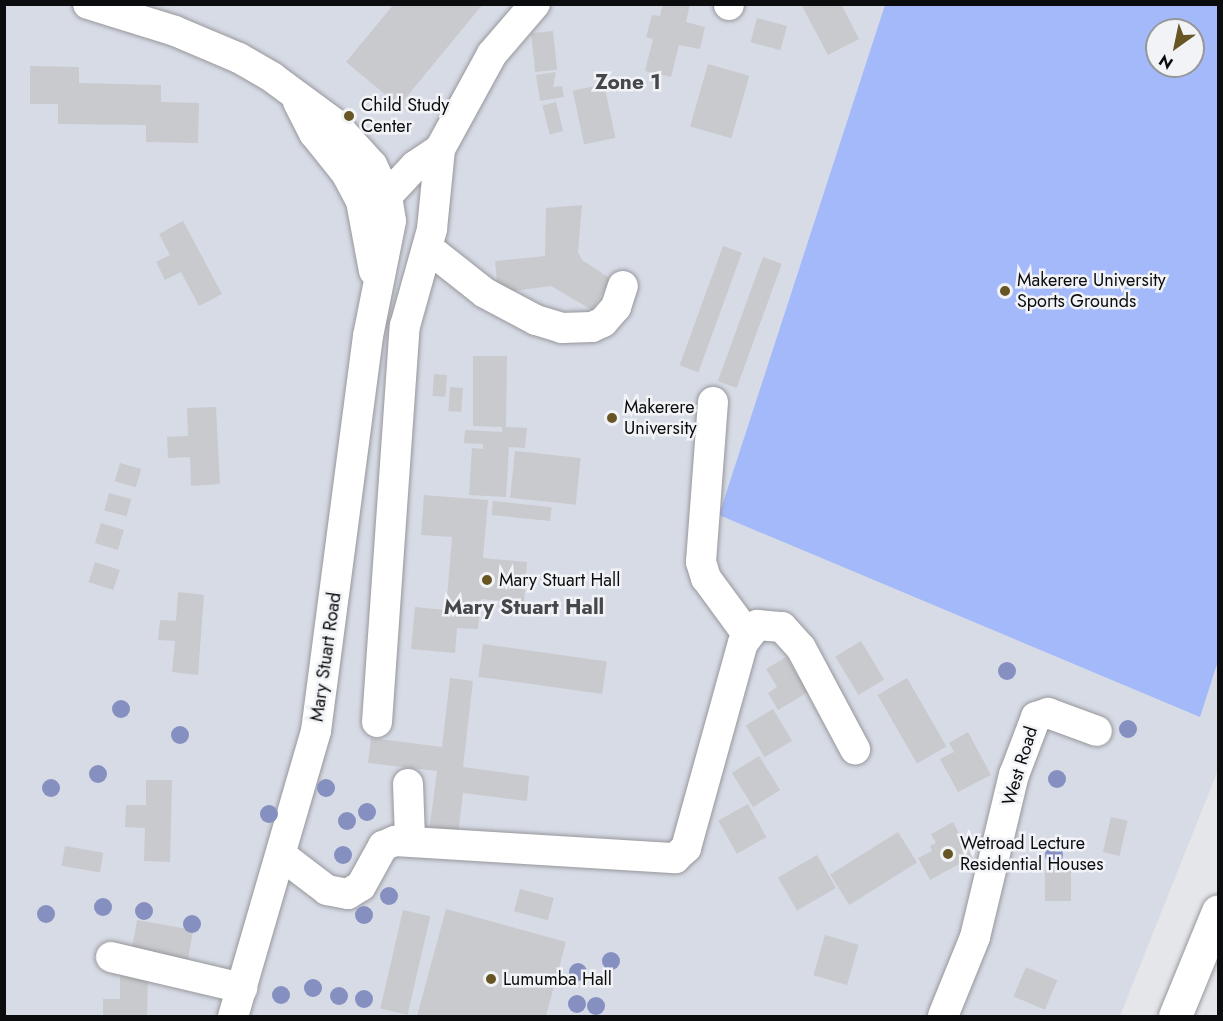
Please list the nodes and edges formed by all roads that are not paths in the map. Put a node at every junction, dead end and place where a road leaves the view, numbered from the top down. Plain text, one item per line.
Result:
1 (88, 4) edge
2 (535, 4) edge
3 (440, 149) junction
4 (414, 166) junction
5 (359, 169) junction
6 (374, 199) junction
7 (428, 248) junction
8 (623, 286) dead end
9 (714, 402) dead end
10 (747, 634) junction
11 (377, 722) dead end
12 (1097, 730) dead end
13 (855, 749) dead end
14 (408, 784) dead end
15 (410, 839) junction
16 (281, 855) junction
17 (1218, 911) edge
18 (111, 957) dead end
19 (242, 988) junction
20 (233, 1017) edge
21 (943, 1017) edge
22 (1175, 1017) edge

1 - 5 lane, Mary Stuart Road
2 - 3 lane
3 - 4 lane
3 - 7 lane
4 - 5 lane
4 - 6 lane
5 - 6 lane, Mary Stuart Road
6 - 16 lane, Mary Stuart Road
7 - 8 lane
7 - 11 lane
9 - 10 lane
10 - 13 lane
10 - 15 lane
12 - 21 lane, West Road
14 - 15 lane
15 - 16 lane
16 - 19 lane, Mary Stuart Road
17 - 22 main road
18 - 19 lane
19 - 20 lane, Mary Stuart Road

